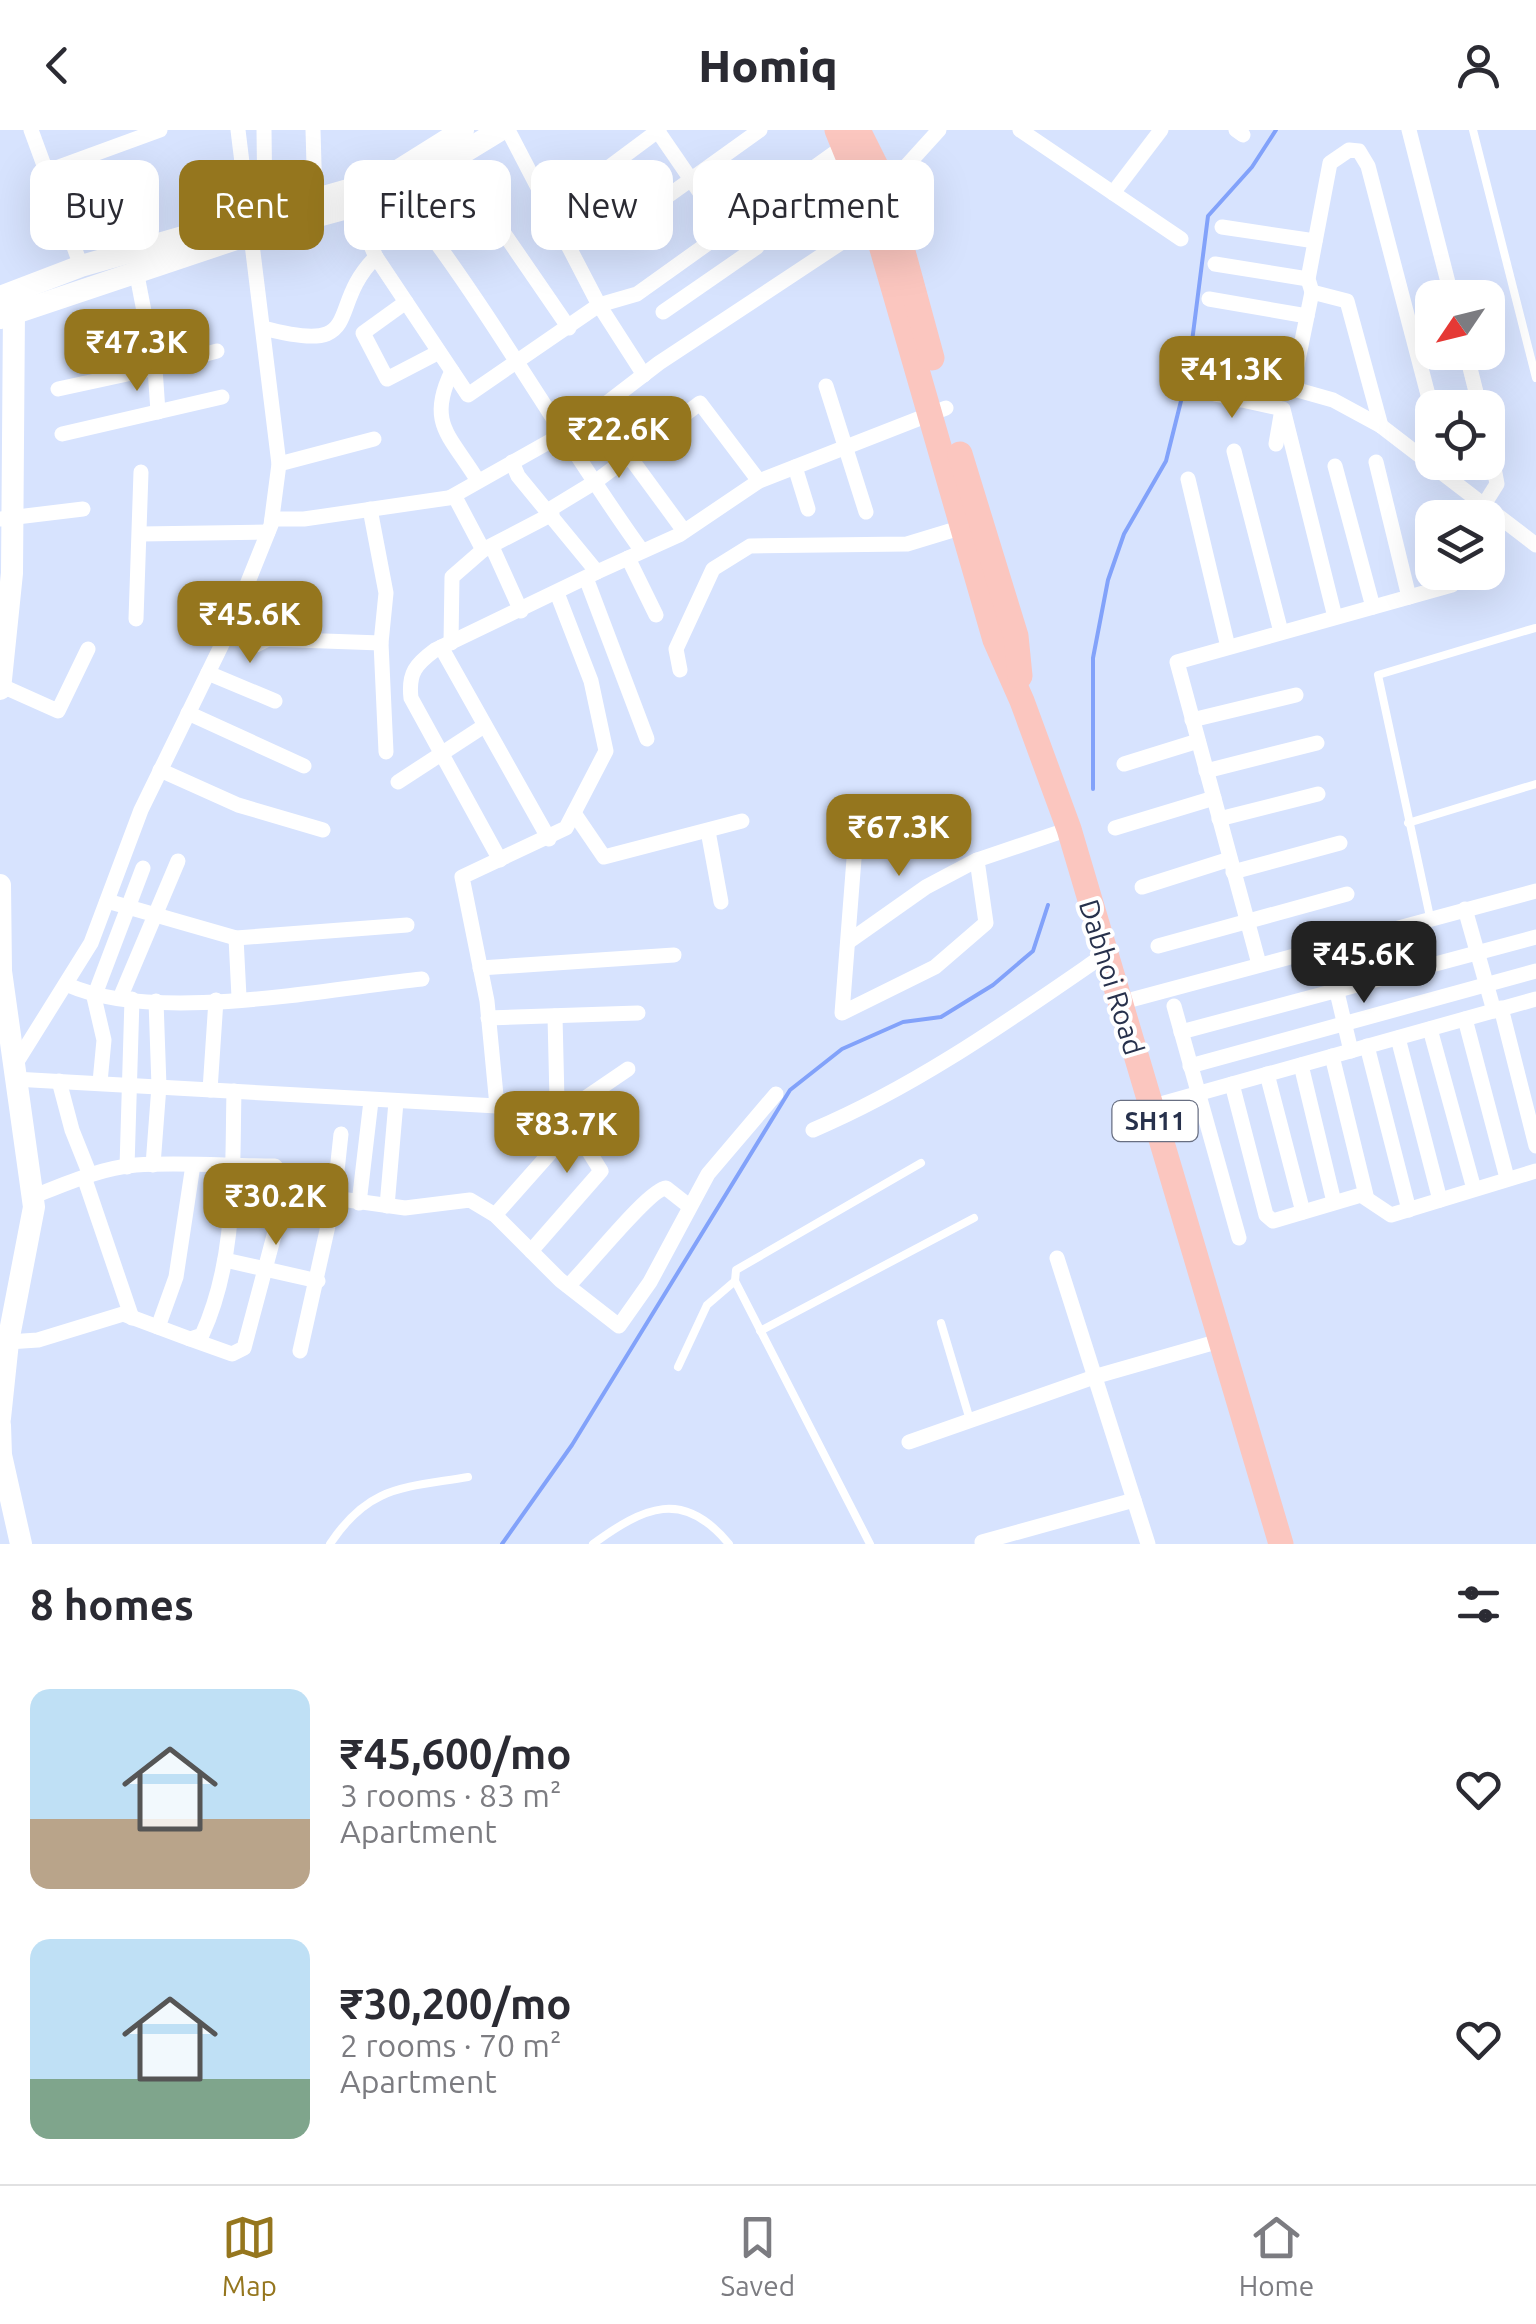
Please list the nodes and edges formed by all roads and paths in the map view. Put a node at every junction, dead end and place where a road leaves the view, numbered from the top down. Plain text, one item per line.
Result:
1 (32, 130) edge
2 (108, 130) edge
3 (160, 130) edge
4 (238, 130) edge
5 (264, 130) edge
6 (313, 130) edge
7 (463, 130) edge
8 (500, 130) edge
9 (508, 130) edge
10 (658, 130) edge
11 (760, 130) edge
12 (939, 130) edge
13 (1020, 130) edge
14 (1160, 130) edge
15 (1409, 130) edge
16 (1473, 130) edge
17 (846, 135) edge
18 (113, 147) junction
19 (453, 159) joint
20 (41, 160) edge
21 (78, 160) edge
22 (243, 160) edge
23 (260, 160) edge
24 (314, 160) edge
25 (618, 160) edge
26 (816, 160) edge
27 (859, 160) edge
28 (912, 160) edge
29 (690, 179) junction
30 (693, 183) edge
31 (673, 191) edge
32 (1113, 193) junction
33 (324, 196) edge
34 (1222, 228) dead end
35 (1180, 239) dead end
36 (179, 240) edge
37 (1315, 242) junction
38 (75, 250) edge
39 (184, 250) edge
40 (256, 250) edge
41 (373, 250) edge
42 (441, 250) edge
43 (700, 250) edge
44 (752, 250) edge
45 (830, 250) edge
46 (884, 250) edge
47 (892, 250) edge
48 (376, 257) junction
49 (1215, 264) dead end
50 (81, 266) junction
51 (136, 270) junction
52 (1447, 280) edge
53 (1310, 286) junction
54 (1209, 298) dead end
55 (406, 302) junction
56 (599, 305) junction
57 (4, 308) edge
58 (663, 312) dead end
59 (1307, 316) junction
60 (263, 328) junction
61 (569, 328) junction
62 (1214, 348) dead end
63 (217, 350) dead end
64 (439, 352) junction
65 (1255, 356) junction
66 (518, 360) junction
67 (1297, 364) junction
68 (155, 368) junction
69 (452, 371) junction
70 (644, 374) junction
71 (1536, 378) edge
72 (826, 386) dead end
73 (58, 389) dead end
74 (1192, 389) dead end
75 (1294, 389) junction
76 (1427, 390) edge
77 (222, 397) dead end
78 (1240, 400) junction
79 (1282, 409) junction
80 (937, 410) junction
81 (158, 412) junction
82 (1381, 426) junction
83 (62, 434) dead end
84 (562, 435) junction
85 (374, 439) dead end
86 (1276, 444) dead end
87 (845, 447) junction
88 (1415, 448) edge
89 (1234, 451) dead end
90 (628, 456) junction
91 (512, 462) junction
92 (1376, 462) dead end
93 (279, 464) junction
94 (1335, 466) dead end
95 (795, 467) junction
96 (141, 472) dead end
97 (1188, 479) dead end
98 (1459, 480) edge
99 (759, 481) junction
100 (478, 482) junction
101 (593, 483) junction
102 (451, 497) junction
103 (1483, 500) edge
104 (808, 508) dead end
105 (83, 509) dead end
106 (370, 509) junction
107 (551, 512) junction
108 (866, 512) dead end
109 (1505, 519) edge
110 (6, 520) edge
111 (270, 526) junction
112 (964, 526) junction
113 (684, 531) junction
114 (141, 534) junction
115 (1536, 545) edge
116 (488, 550) junction
117 (635, 555) junction
118 (591, 575) junction
119 (1432, 590) edge
120 (556, 592) junction
121 (5, 596) edge
122 (1409, 596) junction
123 (1374, 606) junction
124 (521, 611) junction
125 (656, 616) dead end
126 (1335, 618) junction
127 (136, 619) dead end
128 (1535, 628) edge
129 (1281, 632) junction
130 (227, 634) junction
131 (381, 643) junction
132 (446, 645) junction
133 (1228, 648) junction
134 (88, 649) dead end
135 (680, 670) dead end
136 (208, 673) junction
137 (1, 677) edge
138 (1296, 695) dead end
139 (1022, 700) junction
140 (275, 701) dead end
141 (188, 712) junction
142 (1192, 720) junction
143 (484, 726) junction
144 (647, 739) dead end
145 (1198, 741) junction
146 (1317, 743) dead end
147 (386, 752) dead end
148 (442, 752) junction
149 (1124, 764) dead end
150 (304, 766) dead end
151 (160, 770) junction
152 (1206, 771) junction
153 (398, 782) dead end
154 (1536, 784) edge
155 (1318, 794) dead end
156 (1214, 798) junction
157 (574, 814) junction
158 (1219, 819) junction
159 (742, 821) dead end
160 (1408, 822) junction
161 (1115, 828) dead end
162 (1068, 829) junction
163 (323, 830) dead end
164 (708, 830) junction
165 (549, 839) junction
166 (1340, 843) dead end
167 (500, 860) junction
168 (854, 860) dead end
169 (977, 860) junction
170 (178, 861) dead end
171 (1231, 866) junction
172 (143, 868) dead end
173 (0, 885) edge
174 (1142, 887) dead end
175 (1536, 891) edge
176 (1347, 894) dead end
177 (106, 901) junction
178 (721, 902) dead end
179 (126, 907) junction
180 (1466, 909) junction
181 (154, 916) junction
182 (1430, 917) junction
183 (1246, 922) junction
184 (407, 924) dead end
185 (1536, 937) edge
186 (236, 938) junction
187 (848, 942) junction
188 (1158, 946) dead end
189 (1326, 946) junction
190 (1478, 952) junction
191 (674, 955) dead end
192 (1104, 956) junction
193 (1259, 964) junction
194 (1, 968) edge
195 (480, 968) junction
196 (1536, 970) edge
197 (422, 980) dead end
198 (1486, 983) junction
199 (68, 985) junction
200 (1336, 990) junction
201 (94, 996) junction
202 (240, 997) junction
203 (126, 999) junction
204 (156, 1000) junction
205 (216, 1000) junction
206 (1123, 1002) junction
207 (1535, 1005) edge
208 (1174, 1006) dead end
209 (1497, 1010) junction
210 (638, 1013) dead end
211 (554, 1016) junction
212 (488, 1018) junction
213 (1465, 1019) junction
214 (1344, 1023) junction
215 (1430, 1029) junction
216 (1180, 1032) junction
217 (1398, 1038) junction
218 (1359, 1048) junction
219 (1332, 1056) junction
220 (1301, 1065) junction
221 (1190, 1066) junction
222 (628, 1068) dead end
223 (13, 1074) junction
224 (1267, 1074) junction
225 (60, 1081) junction
226 (100, 1082) junction
227 (130, 1084) junction
228 (1232, 1084) junction
229 (159, 1086) junction
230 (210, 1090) junction
231 (234, 1091) junction
232 (776, 1094) dead end
233 (1197, 1094) junction
234 (371, 1101) junction
235 (396, 1102) junction
236 (560, 1104) junction
237 (497, 1106) junction
238 (1150, 1107) junction
239 (574, 1126) junction
240 (813, 1130) dead end
241 (341, 1134) dead end
242 (1536, 1146) edge
243 (921, 1164) dead end
244 (153, 1165) junction
245 (194, 1165) junction
246 (232, 1166) junction
247 (127, 1167) junction
248 (1536, 1171) edge
249 (87, 1176) junction
250 (1507, 1178) junction
251 (288, 1184) junction
252 (1474, 1189) junction
253 (1366, 1195) junction
254 (32, 1197) junction
255 (334, 1199) junction
256 (1440, 1200) junction
257 (1334, 1202) junction
258 (359, 1203) junction
259 (387, 1206) junction
260 (689, 1206) junction
261 (1409, 1210) junction
262 (1302, 1212) junction
263 (495, 1214) junction
264 (974, 1218) dead end
265 (1239, 1238) dead end
266 (531, 1251) junction
267 (1058, 1258) dead end
268 (225, 1260) junction
269 (268, 1270) junction
270 (318, 1280) junction
271 (735, 1281) junction
272 (568, 1286) junction
273 (132, 1318) junction
274 (941, 1323) dead end
275 (158, 1327) junction
276 (760, 1330) junction
277 (190, 1339) junction
278 (1223, 1340) junction
279 (8, 1342) junction
280 (300, 1352) dead end
281 (678, 1368) dead end
282 (1097, 1376) junction
283 (970, 1421) junction
284 (0, 1422) edge
285 (909, 1442) dead end
286 (0, 1455) edge
287 (468, 1477) dead end
288 (1134, 1500) junction
289 (982, 1542) edge
290 (21, 1544) edge
291 (330, 1544) edge
292 (594, 1544) edge
293 (729, 1544) edge
294 (870, 1544) edge
295 (1148, 1544) edge
296 (1281, 1544) edge

1 - 20 street
2 - 18 street
3 - 18 street
4 - 22 street
5 - 23 street
6 - 24 street
7 - 33 street
8 - 19 street
9 - 56 street
10 - 25 street
10 - 29 street
11 - 29 street
12 - 28 street
13 - 32 street
14 - 32 street
15 - 52 street
16 - 71 lane
17 - 26 street
17 - 27 main road, Dabhoi Road / SH11
18 - 21 street
19 - 61 street
29 - 30 street
29 - 31 street
32 - 35 street
34 - 37 street
36 - 50 street
37 - 53 street
37 - 76 street
38 - 50 street
39 - 51 street
40 - 60 street
41 - 48 street
42 - 66 street
43 - 56 street
44 - 58 street
45 - 70 street
46 - 80 main road, Dabhoi Road / SH11
47 - 80 main road, Dabhoi Road / SH11
48 - 55 street
48 - 60 street
49 - 53 street
50 - 57 street
51 - 57 street
51 - 68 street
53 - 59 street
53 - 82 street
54 - 59 street
55 - 64 street
55 - 64 street
56 - 61 street
56 - 70 street
57 - 110 street
59 - 67 street
60 - 93 street
61 - 66 street
62 - 65 street
63 - 68 street
64 - 69 street
65 - 67 street
65 - 78 street
66 - 69 street
66 - 84 street
67 - 75 street
68 - 73 street
68 - 81 street
69 - 100 street
70 - 84 street
72 - 87 street
74 - 78 street
75 - 79 street
75 - 82 street
77 - 81 street
78 - 79 street
79 - 86 street
79 - 126 street
80 - 87 street
80 - 112 main road, Dabhoi Road / SH11
80 - 139 main road, Dabhoi Road / SH11
81 - 83 street
82 - 88 street
84 - 91 street
84 - 101 street
85 - 93 street
87 - 95 street
87 - 108 street
89 - 129 street
90 - 99 street
90 - 101 street
90 - 113 street
91 - 100 street
91 - 107 street
92 - 122 street
93 - 111 street
94 - 123 street
95 - 99 street
95 - 104 street
96 - 114 street
97 - 133 street
98 - 103 street
99 - 113 street
100 - 102 street
101 - 107 street
101 - 117 street
102 - 106 street
102 - 116 street
105 - 110 street
106 - 111 street
106 - 131 street
107 - 116 street
107 - 118 street
109 - 115 street
110 - 121 street
111 - 114 street
111 - 130 street
112 - 135 street
112 - 139 main road, Dabhoi Road / SH11
113 - 117 street
114 - 127 street
116 - 124 street
116 - 132 street
117 - 118 street
117 - 125 street
118 - 120 street
118 - 144 street
119 - 122 street
120 - 124 street
120 - 157 street
121 - 137 street
122 - 123 street
123 - 126 street
124 - 132 street
126 - 129 street
128 - 160 lane
129 - 133 street
130 - 131 street
130 - 136 street
131 - 147 street
132 - 143 street
132 - 148 street
133 - 142 street
134 - 137 street
136 - 140 street
136 - 141 street
138 - 142 street
139 - 162 main road, Dabhoi Road / SH11
141 - 150 street
141 - 151 street
142 - 145 street
143 - 148 street
143 - 165 street
145 - 149 street
145 - 152 street
146 - 152 street
148 - 153 street
148 - 167 street
151 - 163 street
151 - 177 street
152 - 156 street
154 - 160 lane
155 - 158 street
156 - 158 street
156 - 161 street
157 - 164 street
157 - 165 street
158 - 171 street
159 - 164 street
160 - 182 lane
162 - 169 street
162 - 192 main road, Dabhoi Road / SH11
164 - 178 street
165 - 167 street
166 - 171 street
167 - 195 street
168 - 187 street
169 - 187 street
169 - 187 street
170 - 181 street
171 - 174 street
171 - 183 street
172 - 179 street
173 - 194 street
175 - 180 street
176 - 183 street
177 - 179 street
177 - 199 street
179 - 181 street
179 - 201 street
180 - 182 street
180 - 190 street
181 - 186 street
181 - 203 street
182 - 189 street
183 - 188 street
183 - 193 street
184 - 186 street
185 - 190 street
186 - 202 street
189 - 193 street
189 - 200 street
190 - 198 street
190 - 200 street
191 - 195 street
192 - 206 main road, Dabhoi Road / SH11
192 - 240 street
193 - 206 street
194 - 223 street
195 - 212 street
196 - 198 street
197 - 202 street
198 - 209 street
198 - 214 street
199 - 201 street
199 - 223 street
200 - 214 street
200 - 216 street
201 - 203 street
201 - 226 street
202 - 205 street
203 - 204 street
203 - 227 street
204 - 205 street
204 - 229 street
205 - 230 street
206 - 238 main road, Dabhoi Road / SH11
207 - 209 street
208 - 216 street
209 - 213 street
209 - 242 street
210 - 211 street
211 - 212 street
211 - 236 street
212 - 237 street
213 - 215 street
213 - 250 street
214 - 218 street
214 - 221 street
215 - 217 street
215 - 252 street
216 - 221 street
217 - 218 street
217 - 256 street
218 - 219 street
218 - 261 street
219 - 220 street
219 - 253 street
220 - 224 street
220 - 257 street
221 - 233 street
222 - 236 street
223 - 225 street
223 - 254 street
224 - 228 street
224 - 262 street
225 - 226 street
225 - 249 street
226 - 227 street
227 - 229 street
227 - 247 street
228 - 233 street
228 - 262 street
229 - 230 street
229 - 244 street
230 - 231 street
231 - 234 street
231 - 246 street
232 - 260 street
233 - 238 street
233 - 265 street
234 - 235 street
234 - 258 street
235 - 237 street
235 - 259 street
236 - 237 street
236 - 239 street
238 - 278 main road, Dabhoi Road / SH11
239 - 263 street
239 - 266 street
241 - 255 street
243 - 271 lane
244 - 245 street
244 - 247 street
245 - 246 street
245 - 275 street
246 - 251 street
246 - 268 street
247 - 249 street
248 - 250 street
249 - 254 street
249 - 273 street
250 - 252 street
251 - 255 street
251 - 269 street
252 - 256 street
253 - 257 street
253 - 261 street
254 - 279 street
255 - 258 street
255 - 270 street
256 - 261 street
257 - 262 street
258 - 259 street
259 - 263 street
260 - 272 street
260 - 272 street
263 - 266 street
264 - 276 lane
266 - 272 street
267 - 282 street
268 - 269 street
268 - 277 street
269 - 270 street
269 - 277 street
270 - 280 street
271 - 276 lane
271 - 281 lane
273 - 275 street
273 - 279 street
274 - 283 lane
275 - 277 street
276 - 294 lane
278 - 282 street
278 - 296 main road, Dabhoi Road / SH11
279 - 284 street
282 - 283 street
282 - 288 street
283 - 285 street
284 - 286 street
286 - 290 street
287 - 291 lane
288 - 289 street
288 - 295 street
292 - 293 lane

